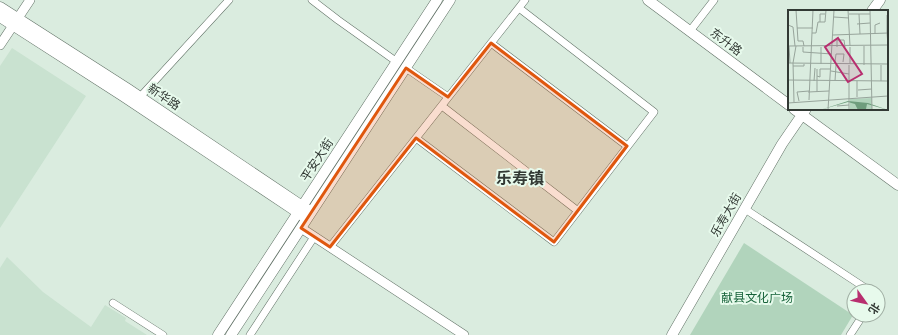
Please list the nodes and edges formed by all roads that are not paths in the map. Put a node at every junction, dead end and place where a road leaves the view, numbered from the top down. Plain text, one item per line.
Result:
1 (30, 0) edge
2 (229, 0) edge
3 (312, 0) edge
4 (437, 0) edge
5 (450, 0) edge
6 (525, 0) edge
7 (648, 0) edge
8 (714, 0) edge
9 (0, 7) edge
10 (519, 8) junction
11 (0, 17) edge
12 (15, 22) junction
13 (690, 31) junction
14 (491, 43) junction
15 (0, 45) edge
16 (397, 62) junction
17 (406, 68) junction
18 (140, 96) junction
19 (448, 97) junction
20 (788, 104) edge
21 (442, 106) junction
22 (800, 111) edge
23 (416, 138) junction
24 (628, 146) junction
25 (898, 186) edge
26 (745, 209) junction
27 (300, 210) junction
28 (578, 211) junction
29 (309, 216) junction
30 (301, 228) junction
31 (314, 237) junction
32 (330, 247) junction
33 (858, 283) edge
34 (113, 303) dead end
35 (858, 323) edge
36 (163, 335) edge
37 (218, 335) edge
38 (231, 335) edge
39 (250, 335) edge
40 (464, 335) edge
41 (672, 335) edge
42 (850, 335) edge

1 - 12 street
2 - 18 street
3 - 16 street
4 - 16 main road, 平安大街
5 - 17 main road, 平安大街
6 - 10 street
7 - 13 main road, 东升路
8 - 13 street
9 - 12 main road, 新华路
10 - 14 street
10 - 24 street
11 - 12 main road, 新华路
12 - 15 street
12 - 18 main road, 新华路
12 - 27 main road, 新华路
13 - 20 main road, 东升路
14 - 19 street
14 - 24 street
16 - 27 main road, 平安大街
17 - 19 street
17 - 29 main road, 平安大街
18 - 27 main road, 新华路
19 - 21 street
21 - 23 street
21 - 28 street
22 - 25 main road
22 - 26 main road, 乐寿大街
23 - 28 street
23 - 32 street
24 - 28 street
26 - 33 street
26 - 41 main road, 乐寿大街
27 - 29 main road, 新华路
27 - 37 main road, 平安大街
29 - 30 main road, 平安大街
30 - 31 street
30 - 38 main road, 平安大街
31 - 32 street
31 - 39 street
32 - 40 street
34 - 36 street
35 - 42 street

